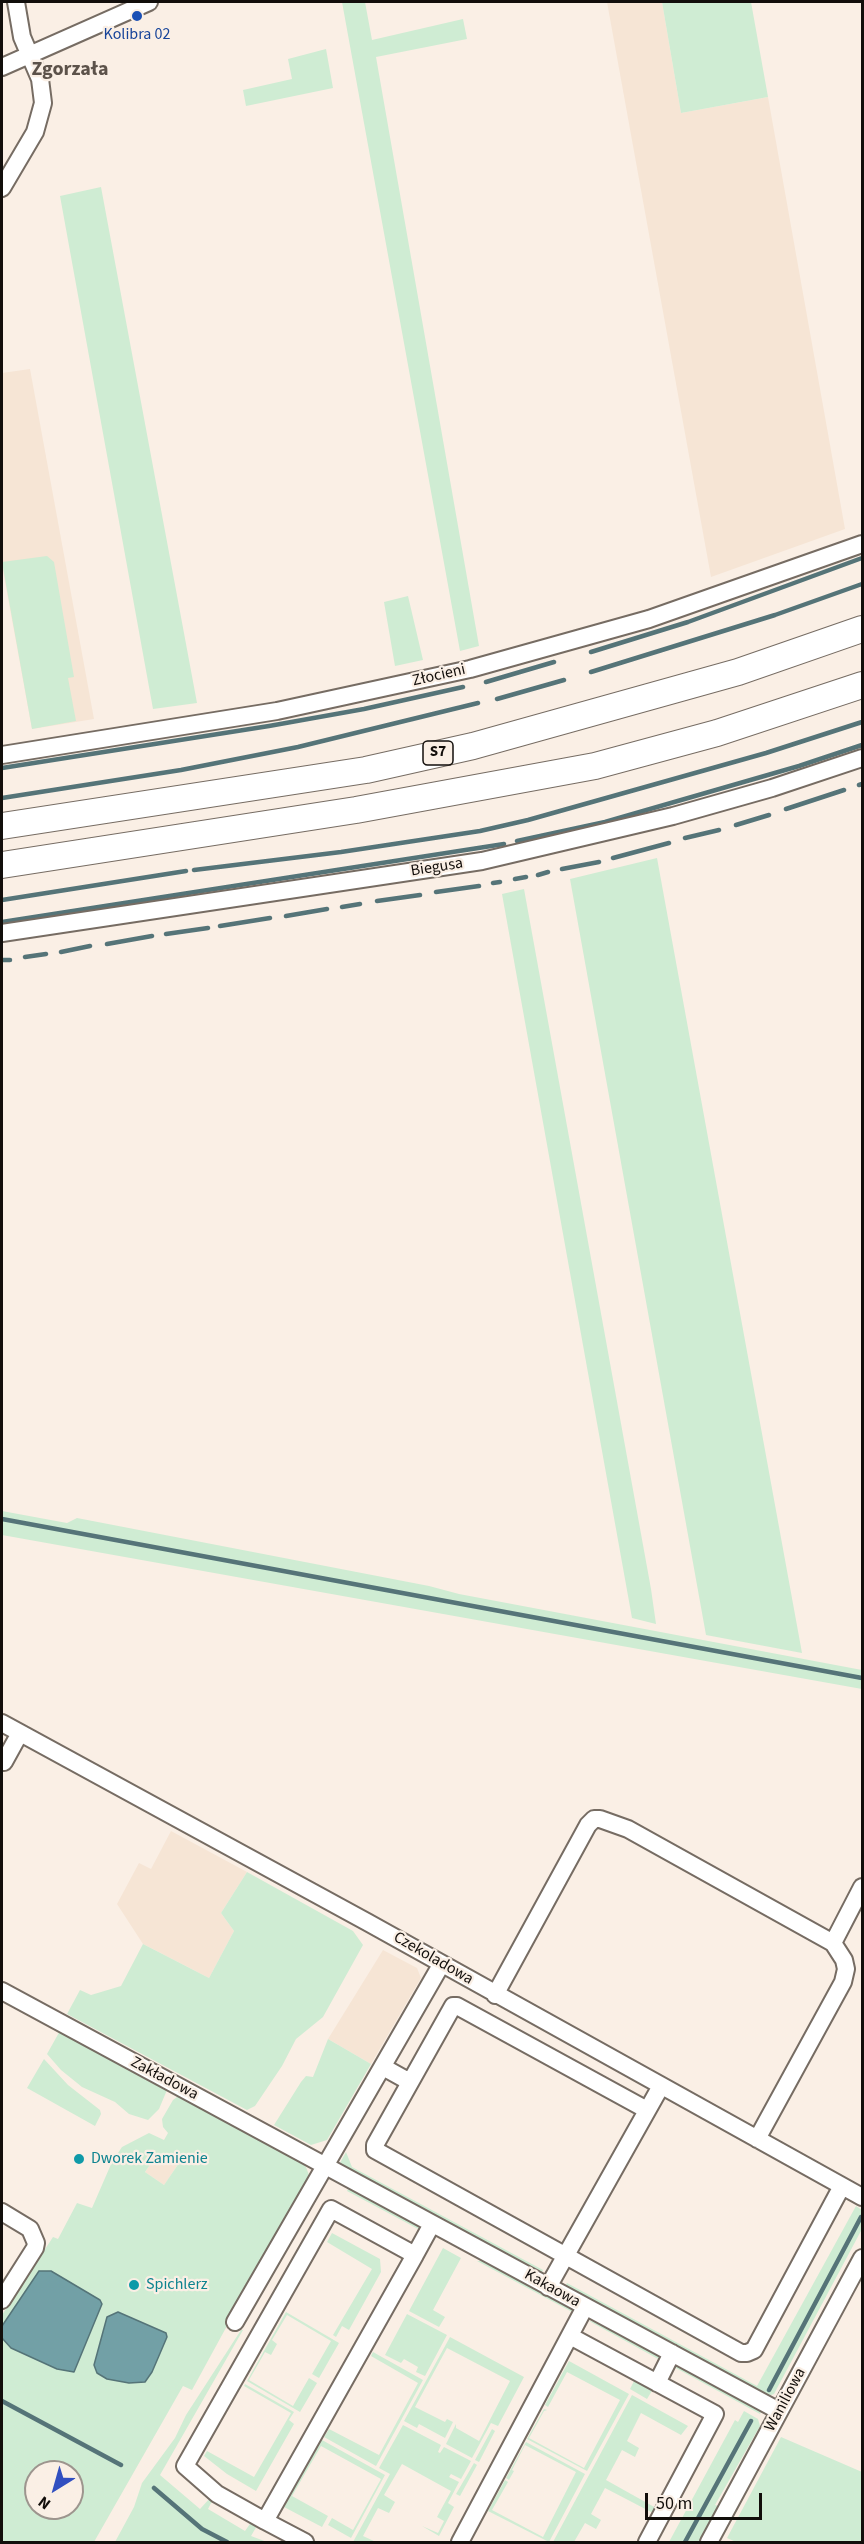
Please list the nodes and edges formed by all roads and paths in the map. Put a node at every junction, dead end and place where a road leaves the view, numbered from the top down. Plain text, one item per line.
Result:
1 (16, 2) edge
2 (149, 2) edge
3 (29, 56) junction
4 (2, 67) edge
5 (2, 188) edge
6 (862, 544) edge
7 (862, 629) edge
8 (862, 685) edge
9 (2, 755) edge
10 (862, 758) edge
11 (2, 826) edge
12 (2, 865) edge
13 (2, 933) edge
14 (2, 1723) edge
15 (20, 1733) junction
16 (2, 1761) edge
17 (862, 1887) edge
18 (833, 1943) junction
19 (441, 1965) junction
20 (2, 1990) edge
21 (502, 1999) junction
22 (496, 2027) junction
23 (383, 2067) junction
24 (410, 2082) junction
25 (661, 2086) junction
26 (647, 2110) junction
27 (757, 2139) junction
28 (326, 2166) junction
29 (843, 2186) junction
30 (862, 2197) edge
31 (2, 2212) edge
32 (432, 2224) junction
33 (416, 2254) junction
34 (565, 2257) junction
35 (862, 2258) edge
36 (548, 2287) junction
37 (2, 2300) edge
38 (585, 2307) junction
39 (246, 2329) junction
40 (570, 2336) junction
41 (672, 2354) junction
42 (657, 2383) junction
43 (779, 2411) junction
44 (265, 2521) junction
45 (305, 2542) edge
46 (460, 2542) edge
47 (647, 2542) edge
48 (709, 2542) edge

1 - 3 street
2 - 3 street
3 - 4 street
3 - 5 street
6 - 9 street, Złocieni
7 - 11 highway, S7
8 - 12 highway
10 - 13 street, Biegusa
14 - 15 street, Czekoladowa
15 - 16 street
15 - 19 street, Czekoladowa
17 - 18 street
18 - 21 street
18 - 27 street
19 - 21 street, Czekoladowa
19 - 23 street
20 - 28 street, Zakładowa
21 - 22 street
21 - 25 street, Czekoladowa
22 - 24 street
22 - 26 street
23 - 24 street
23 - 28 street
24 - 34 street
25 - 26 street
25 - 27 street, Czekoladowa
26 - 34 street
27 - 29 street, Czekoladowa
28 - 32 street, Kakaowa
28 - 39 street
29 - 30 street, Czekoladowa
29 - 34 street
31 - 37 street
32 - 33 street
32 - 36 street, Kakaowa
33 - 39 street
33 - 44 street
34 - 36 street
35 - 43 street, Waniliowa
36 - 38 street, Kakaowa
38 - 40 street
38 - 41 street, Kakaowa
39 - 44 street
40 - 42 street
40 - 46 street
41 - 42 street
41 - 43 street, Kakaowa
42 - 47 street
43 - 48 street, Waniliowa
44 - 45 street

